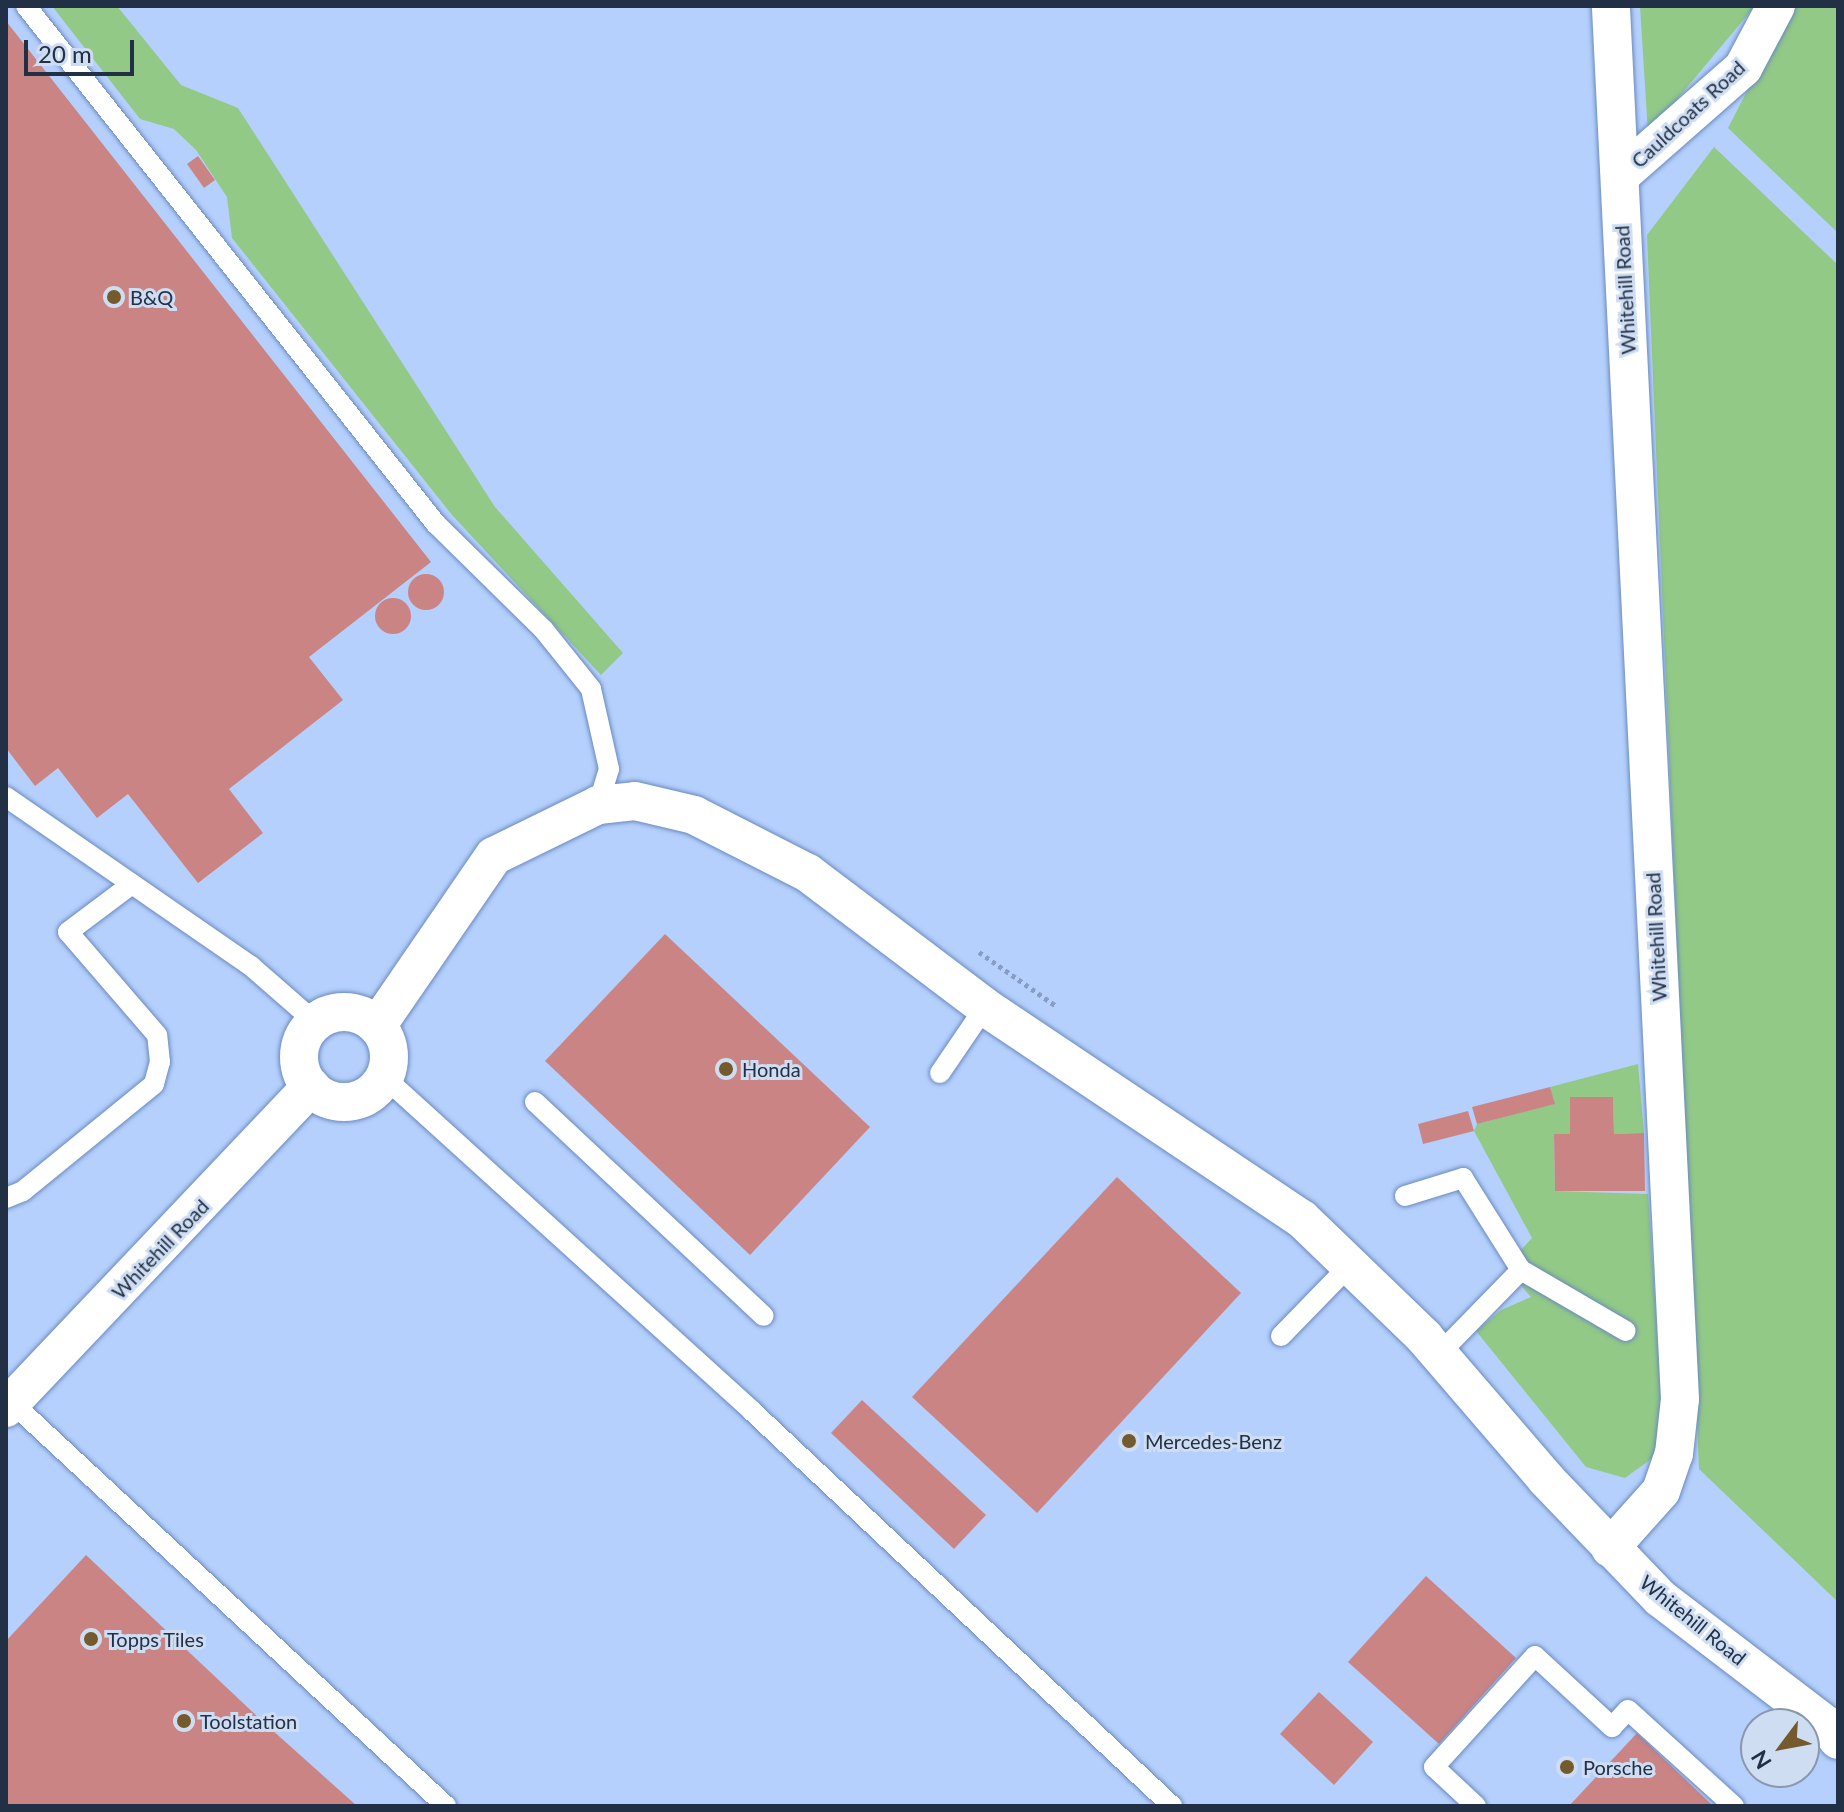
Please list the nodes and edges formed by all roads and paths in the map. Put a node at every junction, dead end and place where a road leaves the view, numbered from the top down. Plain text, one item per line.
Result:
1 (26, 6) edge
2 (1611, 6) edge
3 (1776, 6) edge
4 (1620, 176) junction
5 (6, 797) edge
6 (598, 805) junction
7 (132, 884) junction
8 (985, 1007) junction
9 (315, 1022) junction
10 (377, 1026) junction
11 (940, 1073) dead end
12 (384, 1077) junction
13 (311, 1087) junction
14 (535, 1102) dead end
15 (1405, 1196) dead end
16 (6, 1198) edge
17 (1350, 1265) junction
18 (1521, 1270) junction
19 (764, 1316) dead end
20 (1626, 1331) dead end
21 (1281, 1336) dead end
22 (1439, 1354) junction
23 (8, 1403) edge
24 (1610, 1548) junction
25 (1838, 1740) edge
26 (446, 1806) edge
27 (1172, 1806) edge
28 (1476, 1806) edge
29 (1734, 1806) edge

1 - 6 lane
2 - 4 street, Whitehill Road
3 - 4 street, Cauldcoats Road
4 - 24 street, Whitehill Road
5 - 7 lane
6 - 8 street
6 - 10 street
7 - 9 lane
7 - 16 lane
8 - 11 lane
8 - 17 street
9 - 10 street
9 - 13 street
10 - 12 street
12 - 13 street
12 - 27 lane
13 - 23 street, Whitehill Road
14 - 19 lane
15 - 18 lane
17 - 21 lane
17 - 22 street
18 - 20 lane
18 - 22 lane
22 - 24 street
23 - 26 lane
24 - 25 street, Whitehill Road
28 - 29 lane

